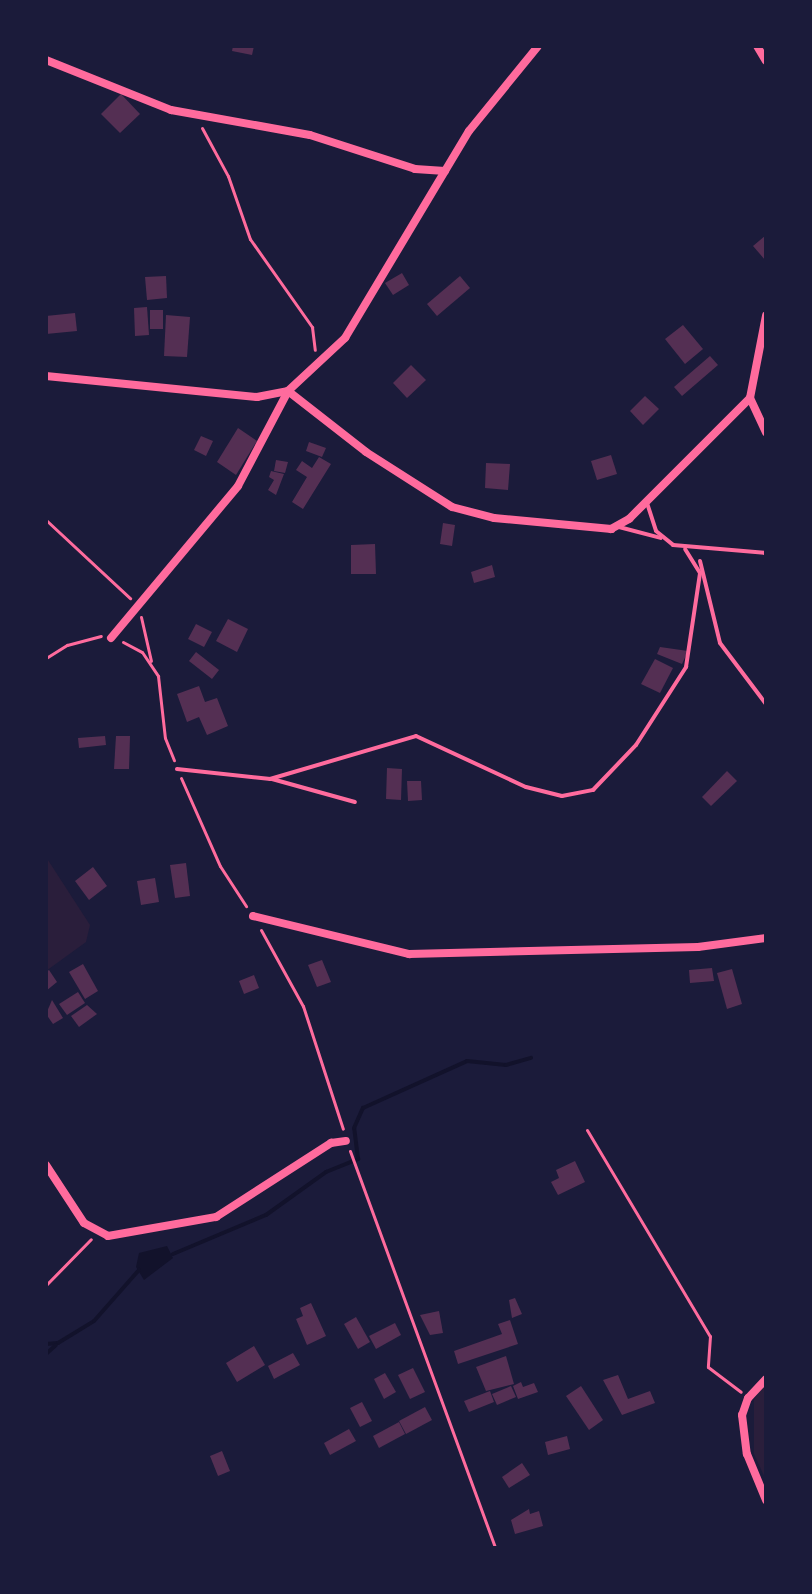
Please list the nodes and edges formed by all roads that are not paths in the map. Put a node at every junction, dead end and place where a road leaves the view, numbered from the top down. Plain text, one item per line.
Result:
1 (538, 46) edge
2 (757, 46) edge
3 (46, 60) edge
4 (766, 61) edge
5 (445, 171) junction
6 (766, 316) edge
7 (46, 376) edge
8 (288, 391) junction
9 (750, 398) junction
10 (766, 433) edge
11 (647, 501) junction
12 (618, 527) junction
13 (663, 539) junction
14 (685, 549) junction
15 (766, 553) edge
16 (694, 555) junction
17 (111, 638) road end
18 (766, 704) edge
19 (177, 769) road end
20 (270, 779) junction
21 (355, 802) dead end
22 (253, 916) road end
23 (766, 938) edge
24 (346, 1141) road end
25 (46, 1165) edge
26 (766, 1379) edge
27 (766, 1500) edge

1 - 5 street
2 - 4 street
3 - 5 street
5 - 8 street
6 - 9 street
7 - 8 street
8 - 12 street
8 - 17 street
9 - 10 street
9 - 11 street
11 - 12 street
11 - 13 lane
12 - 13 lane
13 - 14 lane
14 - 15 lane
14 - 16 lane
16 - 18 lane
16 - 20 lane
19 - 20 lane
20 - 21 lane
22 - 23 street
24 - 25 street
26 - 27 street

